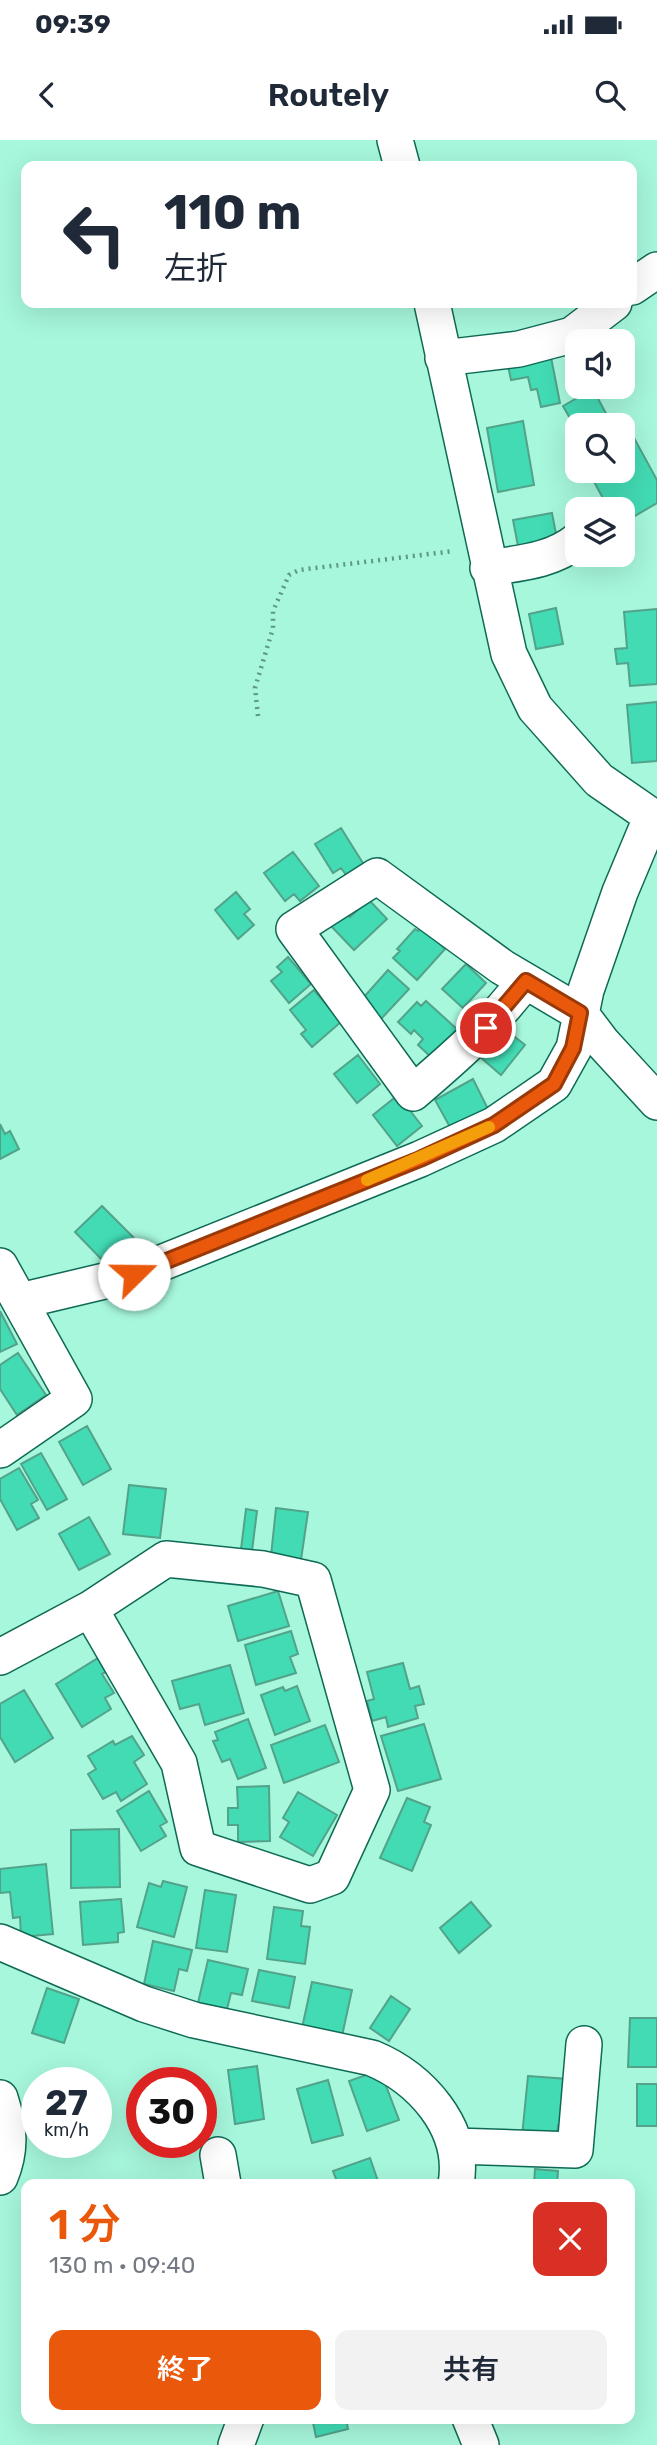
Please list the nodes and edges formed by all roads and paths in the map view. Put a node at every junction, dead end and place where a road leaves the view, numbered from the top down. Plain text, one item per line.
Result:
1 (395, 140) edge
2 (401, 161) edge
3 (657, 270) edge
4 (637, 284) edge
5 (433, 308) edge
6 (607, 308) edge
7 (443, 358) junction
8 (565, 550) edge
9 (486, 558) junction
10 (258, 716) dead end
11 (654, 819) edge
12 (526, 981) junction
13 (580, 1013) junction
14 (657, 1102) edge
15 (0, 1266) edge
16 (20, 1301) junction
17 (0, 1450) edge
18 (90, 1609) junction
19 (0, 1657) edge
20 (0, 1942) edge
21 (584, 2044) dead end
22 (0, 2098) edge
23 (455, 2146) junction
24 (0, 2177) edge
25 (457, 2179) edge
26 (244, 2424) edge
27 (472, 2424) edge
28 (236, 2445) edge
29 (481, 2445) edge

1 - 2 street
3 - 4 street
5 - 7 street
6 - 7 street
7 - 9 street
8 - 9 street
9 - 10 path
9 - 11 street
11 - 13 street
12 - 12 street
12 - 13 street
13 - 14 street
13 - 16 street
15 - 16 street
16 - 17 street
18 - 18 street
18 - 19 street
20 - 23 street
21 - 23 street
22 - 24 street
23 - 25 street
26 - 28 street
27 - 29 street

